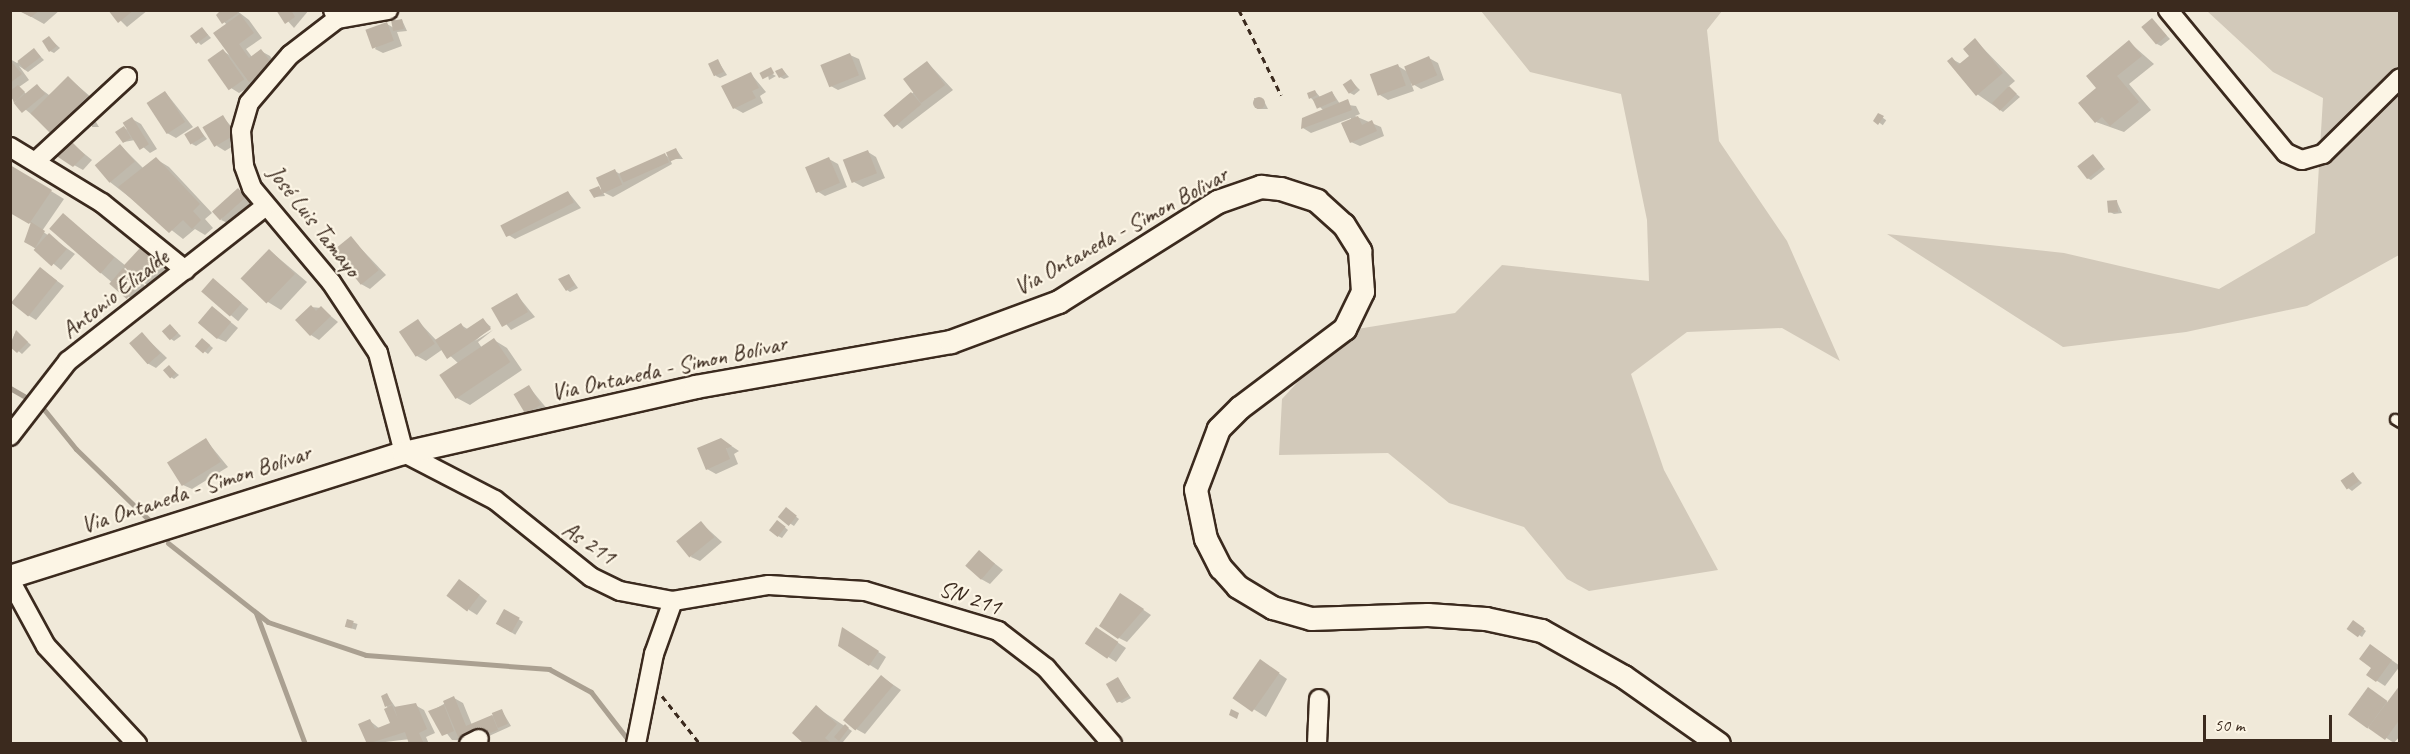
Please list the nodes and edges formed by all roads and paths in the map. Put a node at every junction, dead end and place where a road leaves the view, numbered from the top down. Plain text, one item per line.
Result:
1 (388, 10) edge
2 (1239, 10) edge
3 (2168, 10) edge
4 (335, 15) edge
5 (127, 77) dead end
6 (2400, 78) edge
7 (1281, 95) dead end
8 (10, 147) edge
9 (36, 161) junction
10 (266, 206) junction
11 (185, 270) junction
12 (10, 436) edge
13 (404, 453) junction
14 (10, 578) edge
15 (769, 585) joint
16 (673, 601) junction
17 (661, 694) dead end
18 (1319, 699) dead end
19 (137, 744) edge
20 (636, 744) edge
21 (700, 744) edge
22 (1112, 744) edge
23 (1317, 744) edge
24 (1719, 744) edge

1 - 4 street
2 - 7 path
3 - 6 street
4 - 10 street, José Luis Tamayo
5 - 9 street
8 - 9 street
9 - 11 street
10 - 11 street, Antonio Elizalde
10 - 13 street, José Luis Tamayo
11 - 12 street, Antonio Elizalde
13 - 14 street, Via Ontaneda - Simon Bolivar
13 - 16 street, As 211
13 - 24 street, Via Ontaneda - Simon Bolivar
14 - 19 street
15 - 16 street, As 211
15 - 22 street, SN 211
16 - 20 street
17 - 21 path
18 - 23 street

